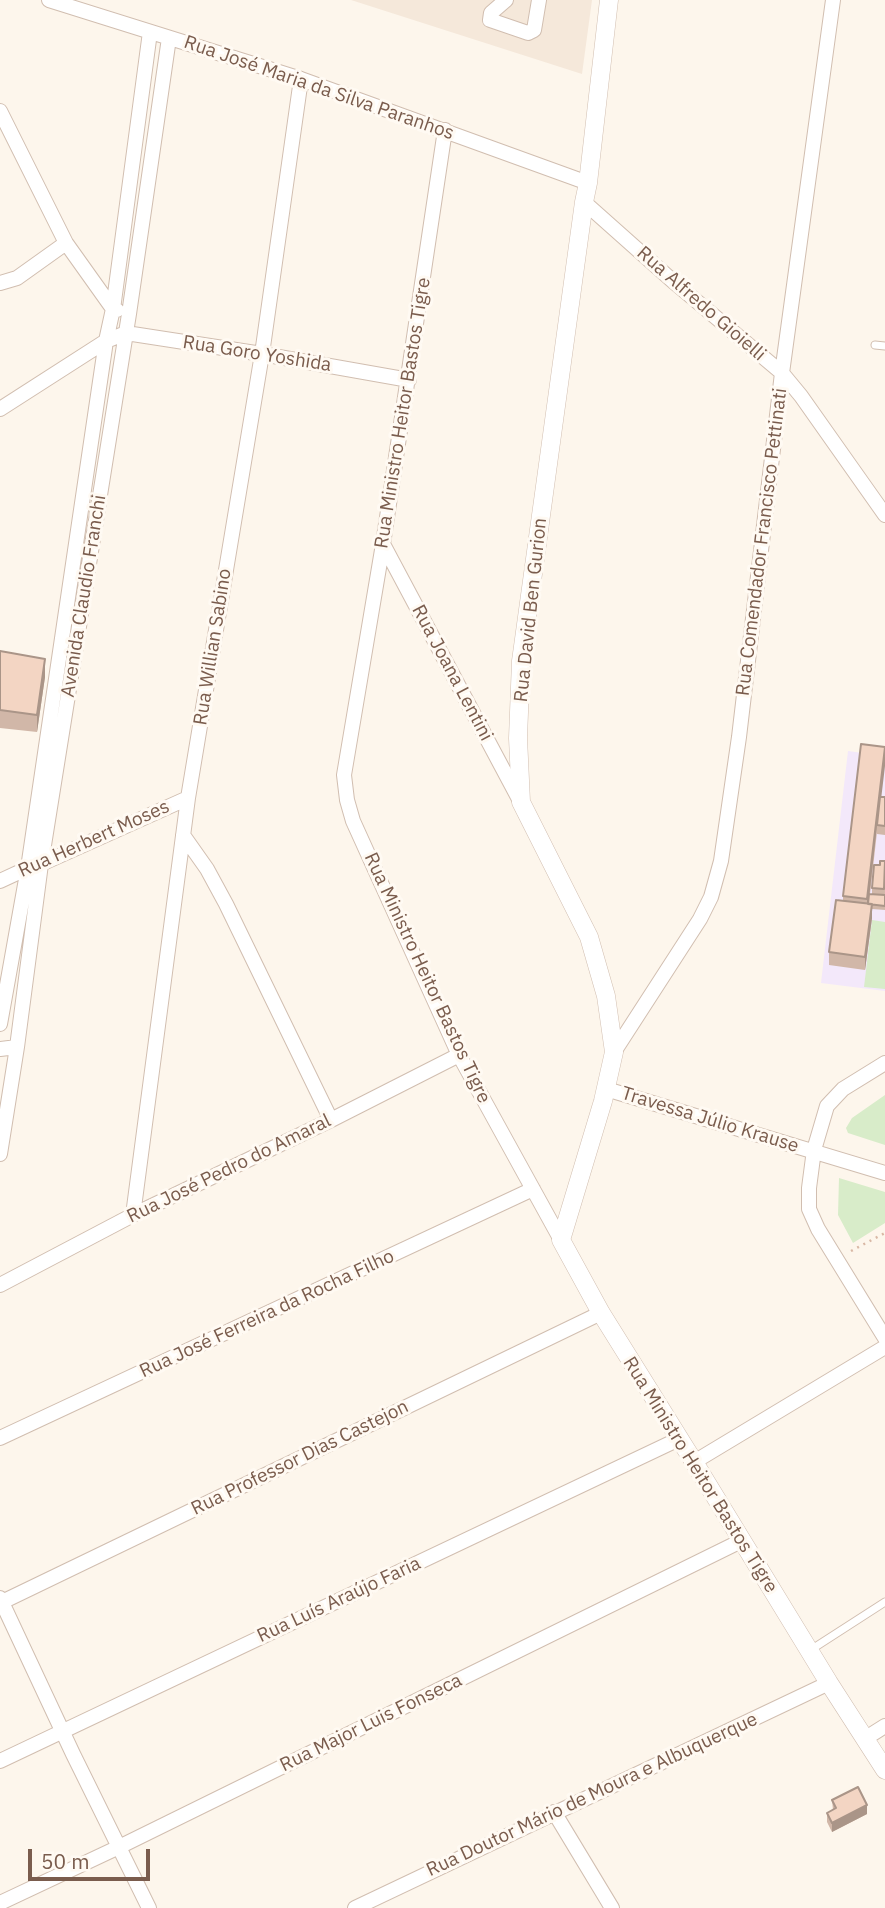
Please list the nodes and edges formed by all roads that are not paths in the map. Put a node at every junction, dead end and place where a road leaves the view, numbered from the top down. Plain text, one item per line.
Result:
1 (49, 0) edge
2 (506, 0) edge
3 (539, 0) edge
4 (609, 0) edge
5 (833, 2) edge
6 (150, 32) junction
7 (169, 38) junction
8 (301, 79) junction
9 (0, 111) edge
10 (445, 130) junction
11 (588, 183) junction
12 (584, 202) junction
13 (66, 243) junction
14 (0, 283) edge
15 (113, 309) junction
16 (129, 314) junction
17 (126, 333) junction
18 (106, 341) junction
19 (875, 345) dead end
20 (885, 346) edge
21 (262, 354) junction
22 (782, 373) junction
23 (409, 380) junction
24 (0, 409) edge
25 (885, 515) edge
26 (383, 544) junction
27 (188, 797) junction
28 (521, 802) junction
29 (183, 835) junction
30 (35, 866) junction
31 (0, 881) edge
32 (0, 1024) edge
33 (17, 1046) junction
34 (0, 1049) edge
35 (614, 1052) junction
36 (459, 1055) junction
37 (885, 1063) edge
38 (606, 1089) junction
39 (331, 1121) junction
40 (814, 1150) junction
41 (0, 1154) edge
42 (885, 1173) edge
43 (533, 1189) junction
44 (133, 1215) junction
45 (561, 1240) junction
46 (0, 1285) edge
47 (601, 1313) junction
48 (885, 1338) edge
49 (885, 1347) edge
50 (0, 1438) edge
51 (679, 1439) junction
52 (694, 1462) junction
53 (741, 1541) junction
54 (1, 1601) edge
55 (885, 1602) edge
56 (809, 1651) junction
57 (829, 1683) junction
58 (885, 1726) edge
59 (62, 1731) junction
60 (866, 1738) junction
61 (0, 1761) edge
62 (885, 1770) edge
63 (554, 1812) junction
64 (119, 1847) junction
65 (0, 1903) edge
66 (149, 1908) edge
67 (355, 1908) edge
68 (612, 1908) edge

1 - 6 street, Rua José Maria da Silva Paranhos
2 - 3 street
4 - 11 street, Rua David Ben Gurion
5 - 22 street, Rua Comendador Francisco Pettinati
6 - 7 street, Rua José Maria da Silva Paranhos
6 - 15 street, Avenida Claudio Franchi
7 - 8 street, Rua José Maria da Silva Paranhos
7 - 16 street, Avenida Claudio Franchi
8 - 10 street, Rua José Maria da Silva Paranhos
8 - 21 street, Rua Willian Sabino
9 - 13 street
10 - 11 street, Rua José Maria da Silva Paranhos
10 - 23 street, Rua Ministro Heitor Bastos Tigre
11 - 12 street, Rua David Ben Gurion
12 - 22 street, Rua Alfredo Gioielli
12 - 28 street, Rua David Ben Gurion
13 - 14 street
13 - 15 street
15 - 16 street
15 - 18 street, Avenida Claudio Franchi
16 - 17 street, Avenida Claudio Franchi
17 - 18 street
17 - 21 street, Rua Goro Yoshida
17 - 30 street, Avenida Claudio Franchi
18 - 24 street
18 - 30 street, Avenida Claudio Franchi
19 - 20 lane
21 - 23 street, Rua Goro Yoshida
21 - 27 street, Rua Willian Sabino
22 - 25 street, Rua Alfredo Gioielli
22 - 35 street, Rua Comendador Francisco Pettinati
23 - 26 street, Rua Ministro Heitor Bastos Tigre
26 - 28 street, Rua Joana Lentini
26 - 36 street, Rua Ministro Heitor Bastos Tigre
27 - 29 street, Rua Willian Sabino
27 - 30 street, Rua Herbert Moses
28 - 35 street, Rua David Ben Gurion
29 - 39 street
29 - 44 street, Rua Willian Sabino
30 - 31 street, Rua Herbert Moses
30 - 32 street, Avenida Claudio Franchi
30 - 33 street, Avenida Claudio Franchi
33 - 34 street
33 - 41 street, Avenida Claudio Franchi
35 - 38 street, Rua David Ben Gurion
36 - 39 street, Rua José Pedro do Amaral
36 - 43 street, Rua Ministro Heitor Bastos Tigre
37 - 40 street
38 - 40 street, Travessa Júlio Krause
38 - 45 street, Rua David Ben Gurion
39 - 44 street, Rua José Pedro do Amaral
40 - 42 street, Travessa Júlio Krause
40 - 48 street
43 - 45 street, Rua Ministro Heitor Bastos Tigre
43 - 50 street, Rua José Ferreira da Rocha Filho
44 - 46 street, Rua José Pedro do Amaral
45 - 47 street, Rua Ministro Heitor Bastos Tigre
47 - 51 street, Rua Ministro Heitor Bastos Tigre
47 - 54 street, Rua Professor Dias Castejon
49 - 52 street
51 - 52 street, Rua Ministro Heitor Bastos Tigre
51 - 59 street, Rua Luís Araújo Faria
52 - 53 street, Rua Ministro Heitor Bastos Tigre
53 - 56 street, Rua Ministro Heitor Bastos Tigre
53 - 64 street, Rua Major Luis Fonseca
54 - 59 street
55 - 56 lane
56 - 57 street, Rua Ministro Heitor Bastos Tigre
57 - 60 street, Rua Ministro Heitor Bastos Tigre
57 - 63 street, Rua Doutor Mário de Moura e Albuquerque
58 - 60 street
59 - 61 street, Rua Luís Araújo Faria
59 - 64 street
60 - 62 street, Rua Ministro Heitor Bastos Tigre
63 - 67 street, Rua Doutor Mário de Moura e Albuquerque
63 - 68 street
64 - 65 street, Rua Major Luis Fonseca
64 - 66 street

